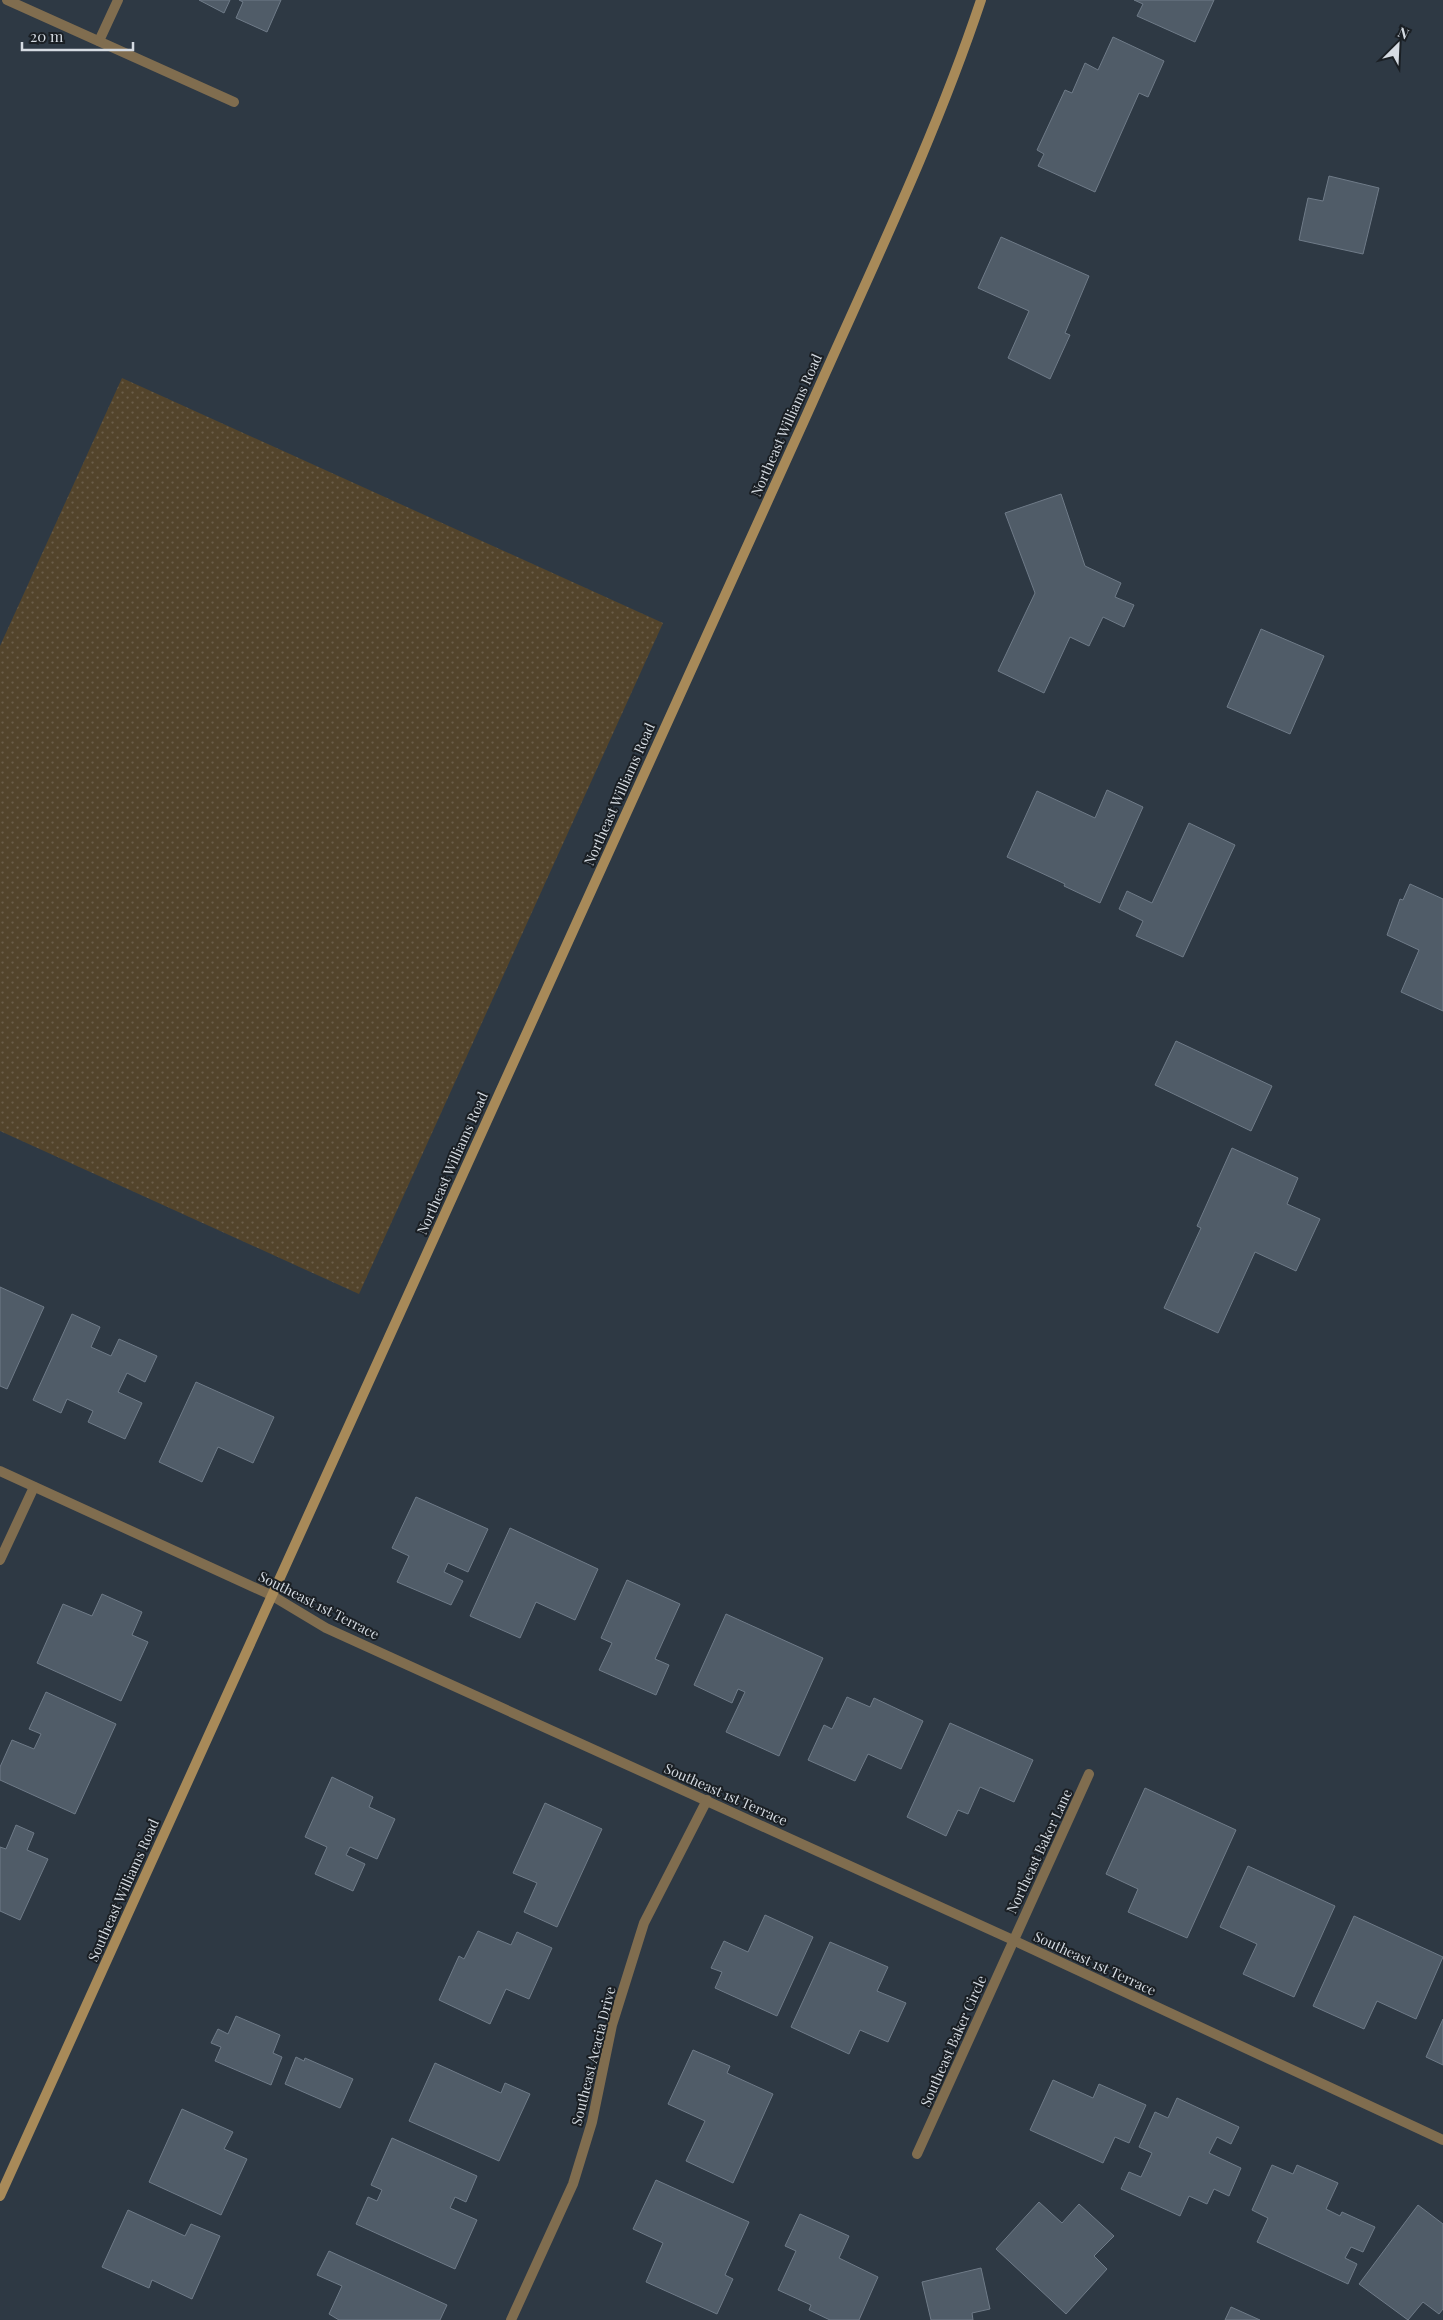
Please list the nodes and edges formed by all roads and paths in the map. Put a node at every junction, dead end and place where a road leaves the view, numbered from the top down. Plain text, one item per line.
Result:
1 (7, 0) edge
2 (118, 0) edge
3 (981, 0) edge
4 (98, 41) junction
5 (234, 102) dead end
6 (0, 1471) edge
7 (34, 1487) junction
8 (0, 1560) edge
9 (271, 1595) junction
10 (1089, 1774) dead end
11 (707, 1800) junction
12 (1013, 1940) junction
13 (1443, 2140) edge
14 (918, 2154) dead end
15 (0, 2196) edge
16 (511, 2320) edge

1 - 4 street
2 - 4 street
3 - 9 street, Northeast Williams Road
4 - 5 street
6 - 7 street, Southeast 1st Terrace
7 - 8 street
7 - 9 street, Southeast 1st Terrace
9 - 11 street, Southeast 1st Terrace
9 - 15 street, Southeast Williams Road
10 - 12 street, Northeast Baker Lane
11 - 12 street, Southeast 1st Terrace
11 - 16 street, Southeast Acacia Drive
12 - 13 street, Southeast 1st Terrace
12 - 14 street, Southeast Baker Circle

